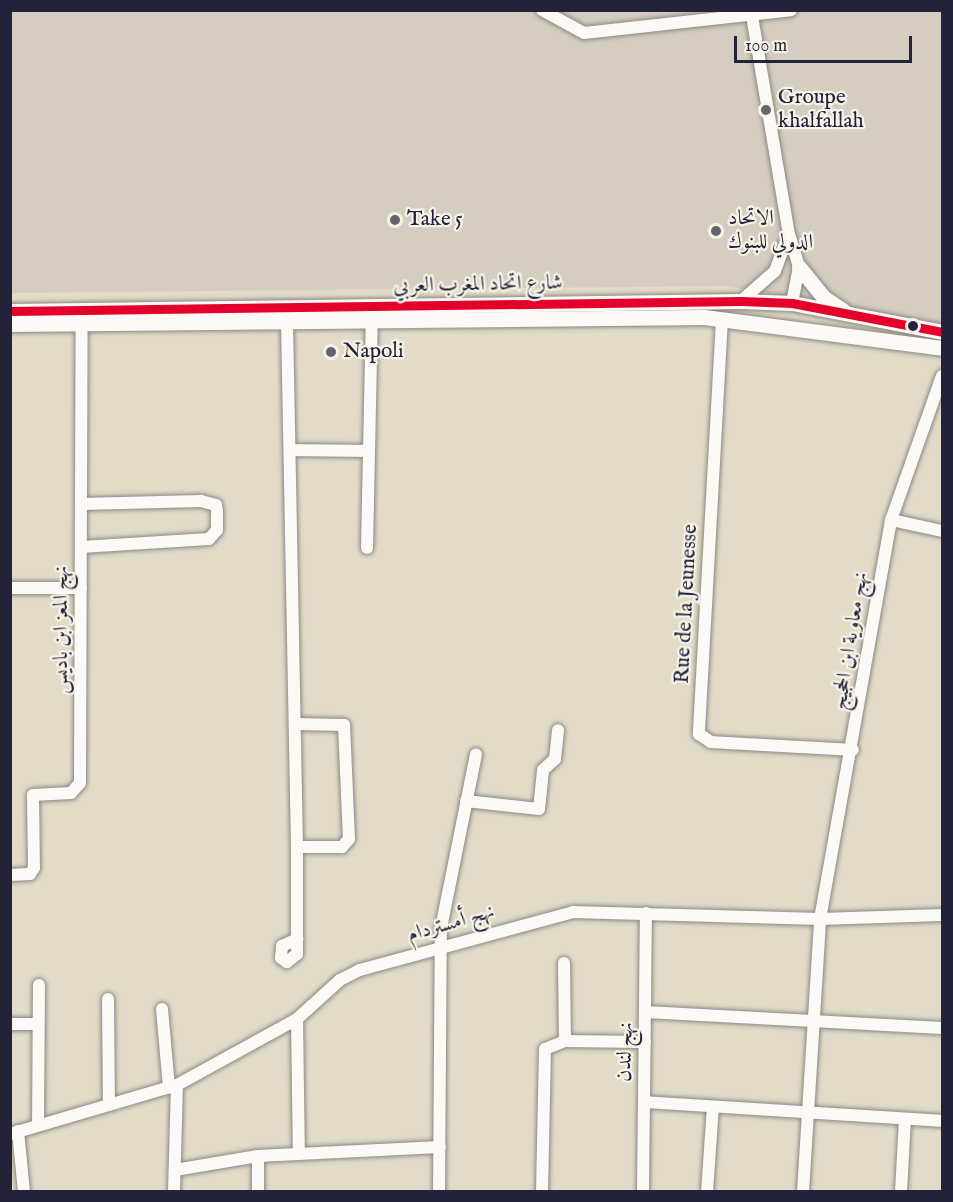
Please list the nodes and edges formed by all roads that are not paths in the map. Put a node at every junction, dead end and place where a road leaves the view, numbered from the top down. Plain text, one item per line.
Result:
1 (542, 10) edge
2 (791, 10) edge
3 (752, 16) junction
4 (789, 234) junction
5 (799, 267) junction
6 (741, 301) junction
7 (792, 303) junction
8 (10, 311) edge
9 (372, 315) junction
10 (31, 317) junction
11 (860, 318) junction
12 (722, 319) junction
13 (287, 322) junction
14 (10, 324) edge
15 (82, 324) junction
16 (942, 332) edge
17 (942, 348) edge
18 (941, 382) edge
19 (290, 450) junction
20 (368, 451) junction
21 (81, 504) junction
22 (891, 520) junction
23 (942, 531) edge
24 (81, 546) junction
25 (367, 548) dead end
26 (10, 588) edge
27 (81, 588) junction
28 (296, 724) junction
29 (558, 730) dead end
30 (853, 750) junction
31 (476, 755) dead end
32 (466, 801) junction
33 (297, 847) junction
34 (10, 875) edge
35 (646, 913) junction
36 (942, 915) edge
37 (820, 919) junction
38 (297, 939) dead end
39 (440, 947) junction
40 (564, 963) dead end
41 (39, 985) dead end
42 (108, 999) dead end
43 (162, 1009) dead end
44 (646, 1012) junction
45 (297, 1019) junction
46 (814, 1022) junction
47 (10, 1024) edge
48 (38, 1024) junction
49 (942, 1028) edge
50 (565, 1041) junction
51 (645, 1042) junction
52 (173, 1087) junction
53 (644, 1102) junction
54 (109, 1105) junction
55 (713, 1107) junction
56 (808, 1113) junction
57 (905, 1119) junction
58 (942, 1121) edge
59 (38, 1125) junction
60 (14, 1132) edge
61 (440, 1147) junction
62 (299, 1154) junction
63 (258, 1156) junction
64 (175, 1170) junction
65 (24, 1191) edge
66 (174, 1191) edge
67 (258, 1191) edge
68 (439, 1191) edge
69 (542, 1191) edge
70 (643, 1191) edge
71 (707, 1191) edge
72 (803, 1191) edge
73 (901, 1191) edge

1 - 3 street
2 - 3 street
3 - 4 street
4 - 5 street
4 - 6 street
5 - 7 street
5 - 11 main road
6 - 7 main road, شارع اتحاد المغرب العربي
6 - 9 main road, شارع اتحاد المغرب العربي
7 - 11 main road, شارع اتحاد المغرب العربي
7 - 12 main road
8 - 10 main road, شارع اتحاد المغرب العربي
9 - 10 main road, شارع اتحاد المغرب العربي
9 - 12 main road, شارع اتحاد المغرب العربي
9 - 13 main road, شارع اتحاد المغرب العربي
9 - 20 street
10 - 14 main road, شارع اتحاد المغرب العربي
10 - 15 main road, شارع اتحاد المغرب العربي
11 - 16 main road, شارع اتحاد المغرب العربي
12 - 17 main road, شارع اتحاد المغرب العربي
12 - 30 street, Rue de la Jeunesse
13 - 15 main road, شارع اتحاد المغرب العربي
13 - 19 street
15 - 21 street, نهج المعز ابن باديس
18 - 22 street, نهج معاوية ابن الحجيج
19 - 20 street
19 - 28 street
20 - 25 street
21 - 24 street, نهج المعز ابن باديس
21 - 24 street
22 - 23 street
22 - 30 street, نهج معاوية ابن الحجيج
24 - 27 street, نهج المعز ابن باديس
26 - 27 street
27 - 34 street, نهج المعز ابن باديس
28 - 33 street
28 - 33 street
29 - 32 street
30 - 37 street, نهج معاوية ابن الحجيج
31 - 32 street
32 - 39 street
33 - 38 street
35 - 37 street, نهج أمستردام
35 - 39 street, نهج أمستردام
35 - 44 street, نهج لندن
36 - 37 street, نهج أمستردام
37 - 46 street, نهج معاوية ابن الحجيج
39 - 45 street, نهج أمستردام
39 - 61 street
40 - 50 street
41 - 48 street
42 - 54 street
43 - 52 street
44 - 46 street
44 - 51 street, نهج لندن
45 - 52 street, نهج أمستردام
45 - 62 street
46 - 49 street
46 - 56 street, نهج معاوية ابن الحجيج
47 - 48 street
48 - 59 street
50 - 51 street
50 - 69 street
51 - 53 street, نهج لندن
52 - 54 street, نهج أمستردام
52 - 64 street
53 - 55 street
53 - 70 street, نهج لندن
54 - 59 street, نهج أمستردام
55 - 56 street
55 - 71 street
56 - 57 street
56 - 72 street, نهج معاوية ابن الحجيج
57 - 58 street
57 - 73 street
59 - 60 street, نهج أمستردام
60 - 65 street
61 - 62 street
61 - 68 street
62 - 63 street
63 - 64 street
63 - 67 street
64 - 66 street

